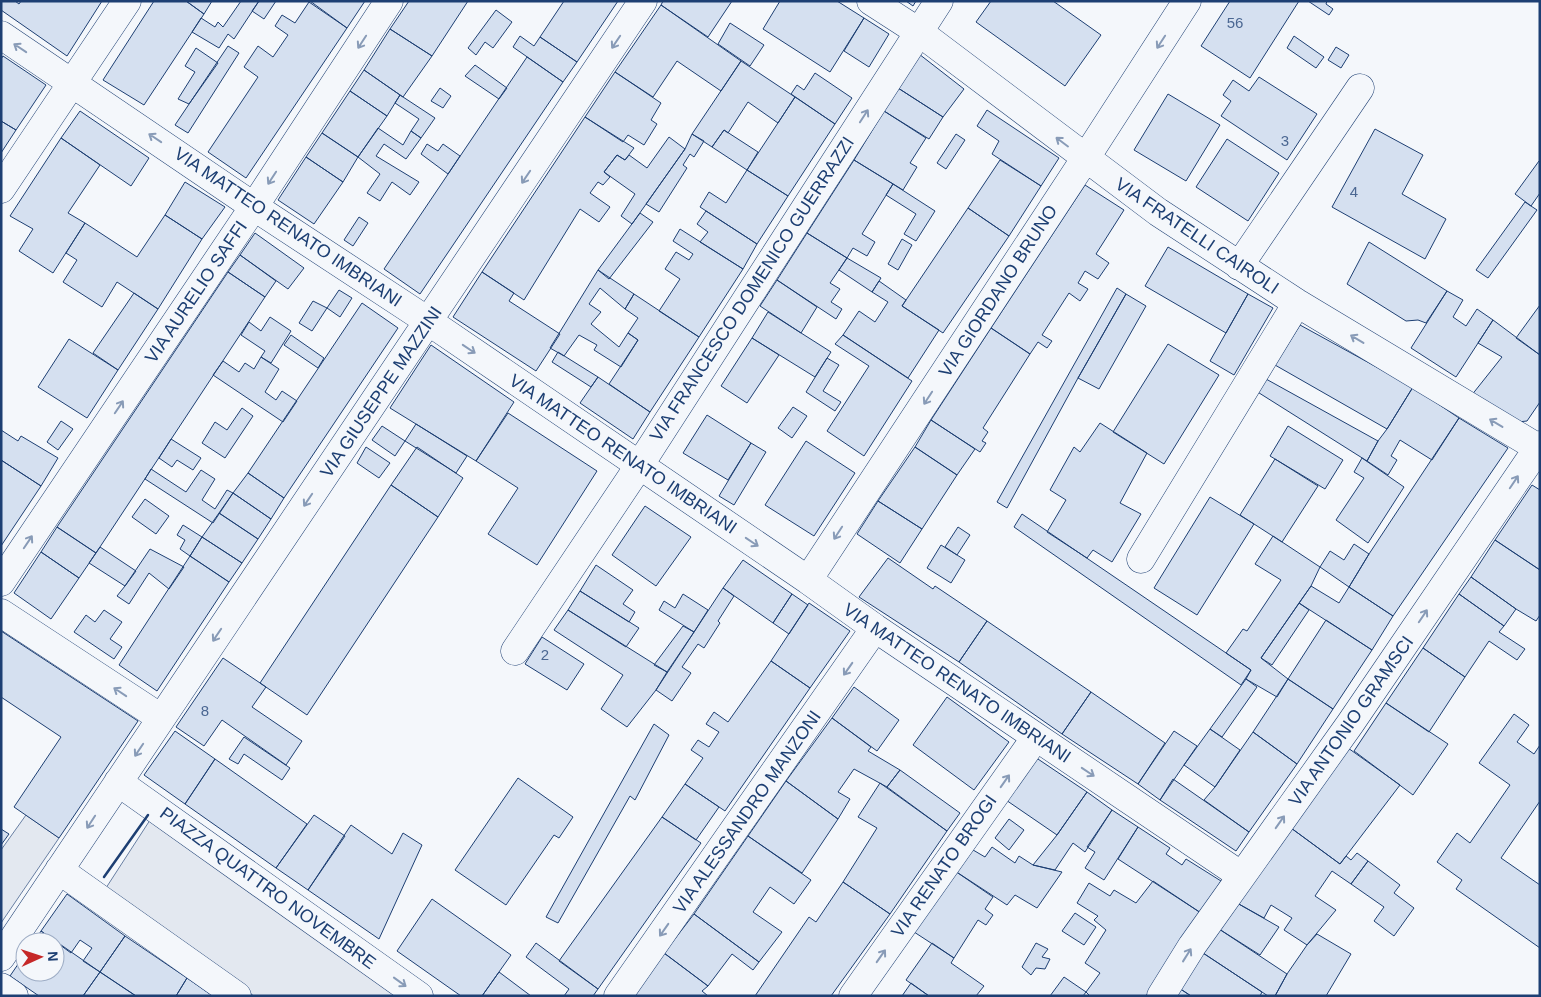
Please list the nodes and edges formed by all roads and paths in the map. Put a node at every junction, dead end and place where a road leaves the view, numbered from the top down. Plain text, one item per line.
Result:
1 (127, 1) edge
2 (389, 1) edge
3 (643, 1) edge
4 (871, 1) edge
5 (938, 1) edge
6 (1187, 1) edge
7 (919, 32) junction
8 (1, 35) edge
9 (73, 83) junction
10 (1360, 88) dead end
11 (1085, 159) junction
12 (1, 189) edge
13 (254, 206) junction
14 (1239, 266) junction
15 (1297, 303) junction
16 (428, 321) junction
17 (1539, 448) edge
18 (639, 466) junction
19 (1141, 559) dead end
20 (808, 580) junction
21 (1, 582) edge
22 (1, 613) edge
23 (875, 628) junction
24 (515, 651) dead end
25 (161, 718) junction
26 (1036, 737) junction
27 (118, 782) junction
28 (60, 870) junction
29 (1244, 872) junction
30 (1, 956) edge
31 (1, 987) edge
32 (14, 996) edge
33 (237, 996) edge
34 (419, 996) edge
35 (618, 996) edge
36 (852, 996) edge
37 (1161, 996) edge

1 - 9 street
2 -> 13 street, VIA AURELIO SAFFI
3 -> 16 street, VIA GIUSEPPE MAZZINI
4 - 7 street, VIA FRATELLI CAIROLI
5 - 7 street, VIA FRANCESCO DOMENICO GUERRAZZI
6 -> 11 street, VIA GIORDANO BRUNO
11 -> 7 street, VIA FRATELLI CAIROLI
18 -> 7 street, VIA FRANCESCO DOMENICO GUERRAZZI
9 -> 8 street, VIA MATTEO RENATO IMBRIANI
9 - 12 street
13 -> 9 street, VIA MATTEO RENATO IMBRIANI
10 - 14 street
11 - 14 street, VIA FRATELLI CAIROLI
11 -> 20 street, VIA GIORDANO BRUNO
13 - 16 street, VIA MATTEO RENATO IMBRIANI
21 -> 13 street, VIA AURELIO SAFFI
14 - 15 street, VIA FRATELLI CAIROLI
17 -> 15 street, VIA FRATELLI CAIROLI
15 - 19 street
16 -> 18 street, VIA MATTEO RENATO IMBRIANI
16 -> 25 street, VIA GIUSEPPE MAZZINI
29 -> 17 street, VIA ANTONIO GRAMSCI
18 -> 20 street, VIA MATTEO RENATO IMBRIANI
18 - 24 street, VIA FRANCESCO DOMENICO GUERRAZZI
20 - 23 street, VIA MATTEO RENATO IMBRIANI
25 -> 22 street
23 - 26 street, VIA MATTEO RENATO IMBRIANI
23 -> 35 street, VIA ALESSANDRO MANZONI
25 -> 27 street, VIA GIUSEPPE MAZZINI
26 -> 29 street, VIA MATTEO RENATO IMBRIANI
36 -> 26 street, VIA RENATO BROGI
27 -> 28 street, VIA GIUSEPPE MAZZINI
27 -> 34 street, PIAZZA QUATTRO NOVEMBRE
28 - 30 street, VIA GIUSEPPE MAZZINI
28 - 33 street
37 -> 29 street, VIA ANTONIO GRAMSCI
31 - 32 street

